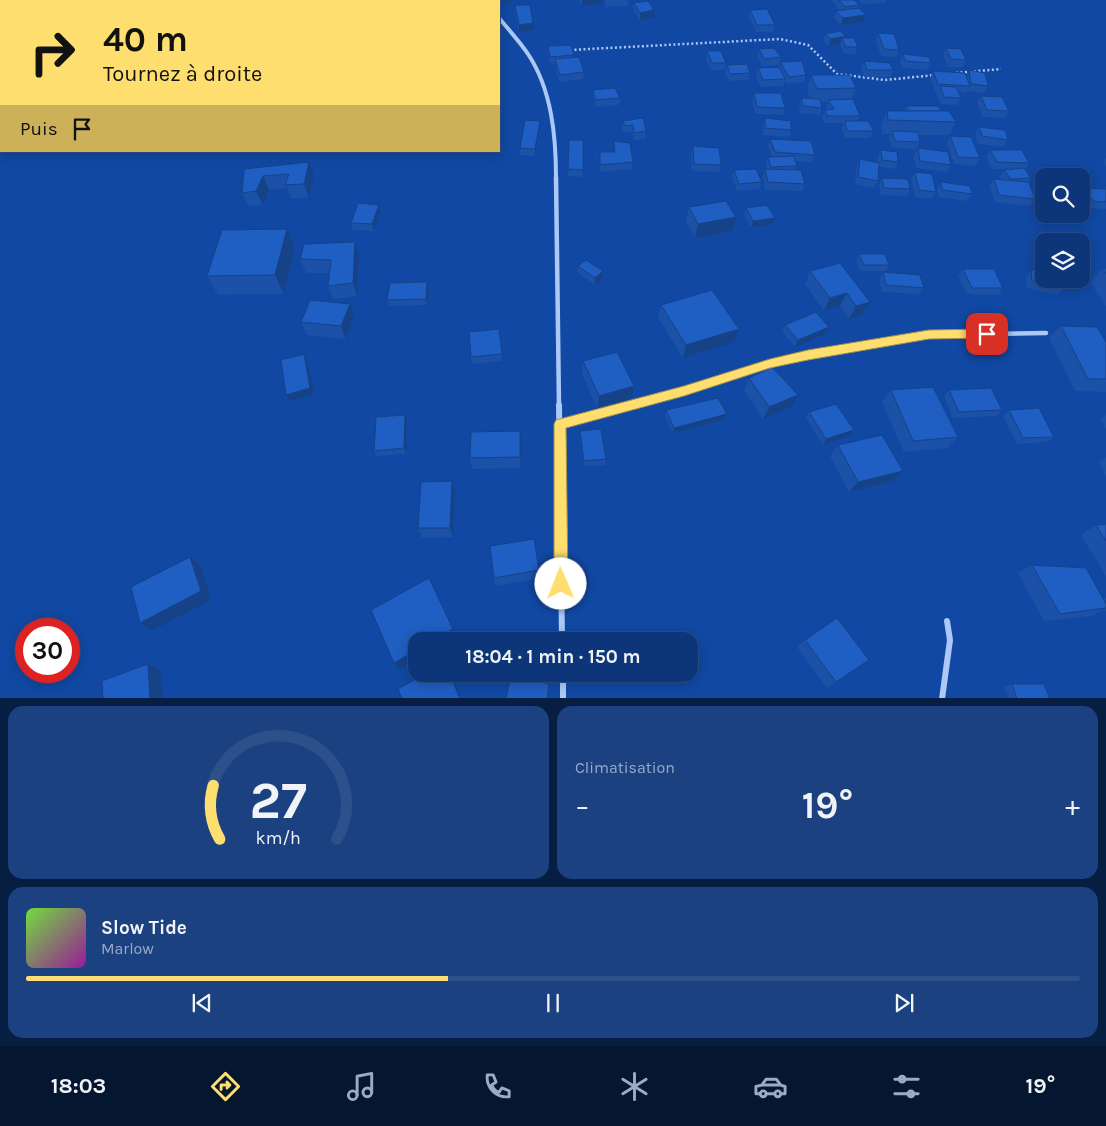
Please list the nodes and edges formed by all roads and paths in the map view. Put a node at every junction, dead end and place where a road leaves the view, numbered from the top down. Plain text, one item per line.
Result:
1 (500, 19) edge
2 (562, 51) edge
3 (1000, 69) dead end
4 (953, 73) edge
5 (943, 74) edge
6 (1046, 333) dead end
7 (560, 424) junction
8 (947, 622) dead end
9 (562, 632) edge
10 (563, 682) edge
11 (563, 698) edge
12 (942, 698) edge

1 - 7 street
2 - 5 path
3 - 4 path
6 - 7 street
7 - 9 street
8 - 12 street
10 - 11 street

